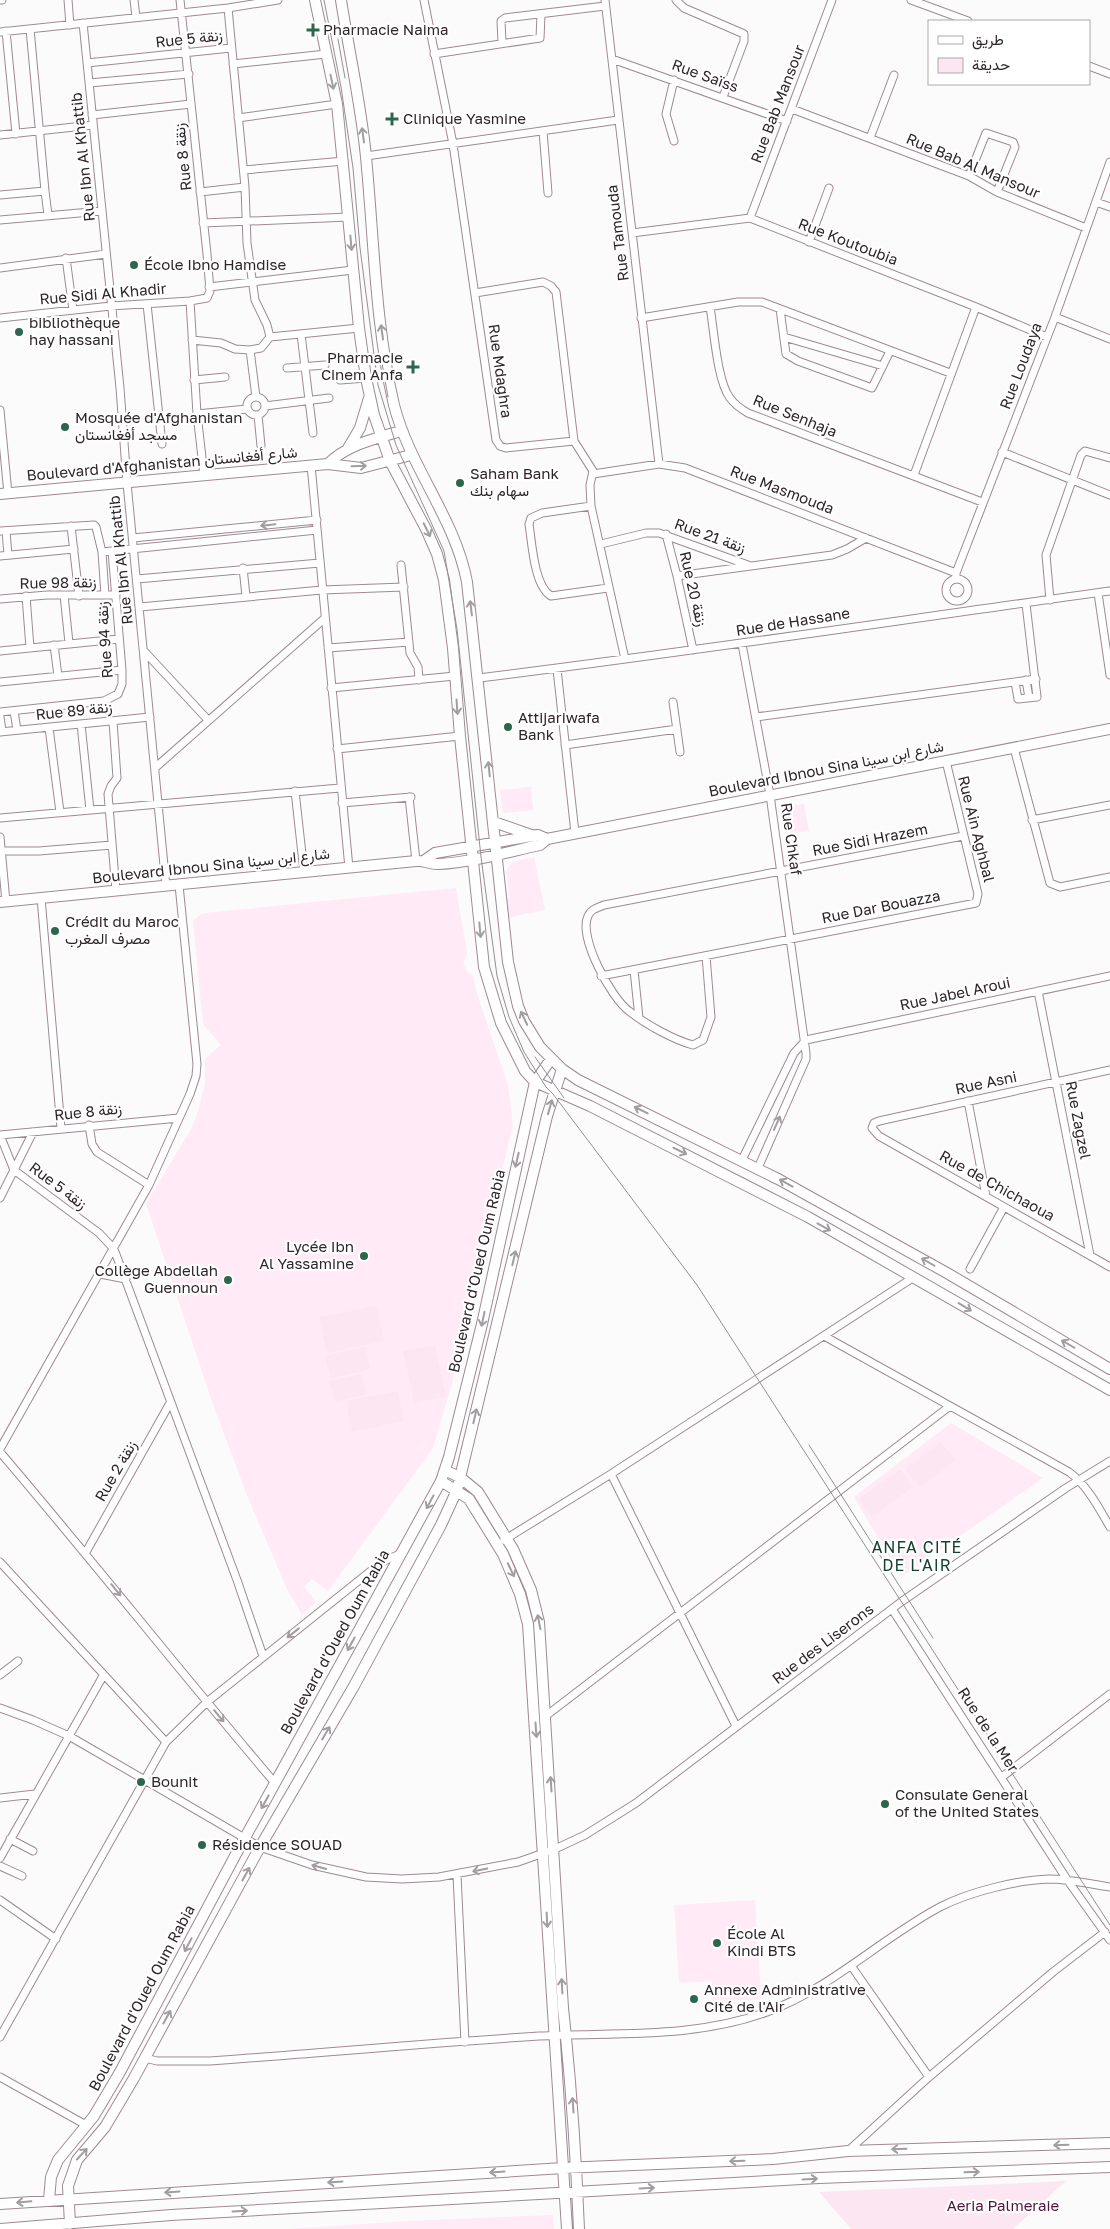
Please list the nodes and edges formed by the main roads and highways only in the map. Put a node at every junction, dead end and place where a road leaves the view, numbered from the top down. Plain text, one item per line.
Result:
1 (315, 0) edge
2 (341, 0) edge
3 (369, 397) junction
4 (401, 431) junction
5 (381, 437) junction
6 (347, 450) junction
7 (411, 455) junction
8 (390, 461) junction
9 (328, 464) junction
10 (4, 494) edge
11 (1110, 729) edge
12 (494, 822) junction
13 (535, 836) junction
14 (547, 839) junction
15 (496, 849) junction
16 (473, 853) junction
17 (3, 902) edge
18 (551, 1059) junction
19 (562, 1070) junction
20 (535, 1082) junction
21 (554, 1090) junction
22 (1110, 1369) edge
23 (1110, 1390) edge
24 (445, 1470) junction
25 (461, 1478) junction
26 (441, 1481) junction
27 (457, 1490) junction
28 (1110, 2143) edge
29 (577, 2167) junction
30 (1110, 2167) edge
31 (563, 2168) junction
32 (578, 2192) junction
33 (564, 2193) junction
34 (69, 2199) junction
35 (49, 2200) junction
36 (0, 2204) edge
37 (70, 2224) junction
38 (0, 2229) edge
39 (566, 2229) edge
40 (579, 2229) edge

1 -> 3 main road
4 -> 2 main road
3 - 5 main road
3 - 6 main road
4 - 5 main road
4 - 7 main road
5 - 6 main road
5 - 8 main road
6 - 9 main road
7 - 8 main road, Boulevard d'Afghanistan شارع أفغانستان
12 -> 7 main road
9 -> 8 main road, Boulevard d'Afghanistan شارع أفغانستان
8 -> 16 main road
9 - 10 main road, Boulevard d'Afghanistan شارع أفغانستان
11 - 14 main road, Boulevard Ibnou Sina شارع ابن سينا
12 - 13 main road
12 - 15 main road
13 - 14 main road, Boulevard Ibnou Sina شارع ابن سينا
13 - 15 main road, Boulevard Ibnou Sina شارع ابن سينا
14 - 15 main road, Boulevard Ibnou Sina شارع ابن سينا
15 - 16 main road, Boulevard Ibnou Sina شارع ابن سينا
18 -> 15 main road
16 - 17 main road, Boulevard Ibnou Sina شارع ابن سينا
16 -> 20 main road
18 - 19 main road
18 - 20 main road, Boulevard d'Oued Oum Rabia
19 - 21 main road, Boulevard d'Oued Oum Rabia
22 -> 19 main road
20 - 21 main road
20 -> 24 main road, Boulevard d'Oued Oum Rabia
21 -> 23 main road
25 -> 21 main road, Boulevard d'Oued Oum Rabia
24 - 25 main road
24 - 26 main road, Boulevard d'Oued Oum Rabia
25 - 27 main road, Boulevard d'Oued Oum Rabia
29 -> 25 main road
26 - 27 main road
26 -> 35 main road, Boulevard d'Oued Oum Rabia
27 -> 31 main road
34 -> 27 main road, Boulevard d'Oued Oum Rabia
28 -> 29 main road
29 - 31 main road
29 - 32 main road
32 -> 30 main road
31 - 33 main road
31 -> 34 main road
32 - 33 main road
32 - 40 main road
37 -> 33 main road
33 - 39 main road
34 - 35 main road
34 - 37 main road, Boulevard d'Oued Oum Rabia
35 -> 36 main road
37 - 38 main road

